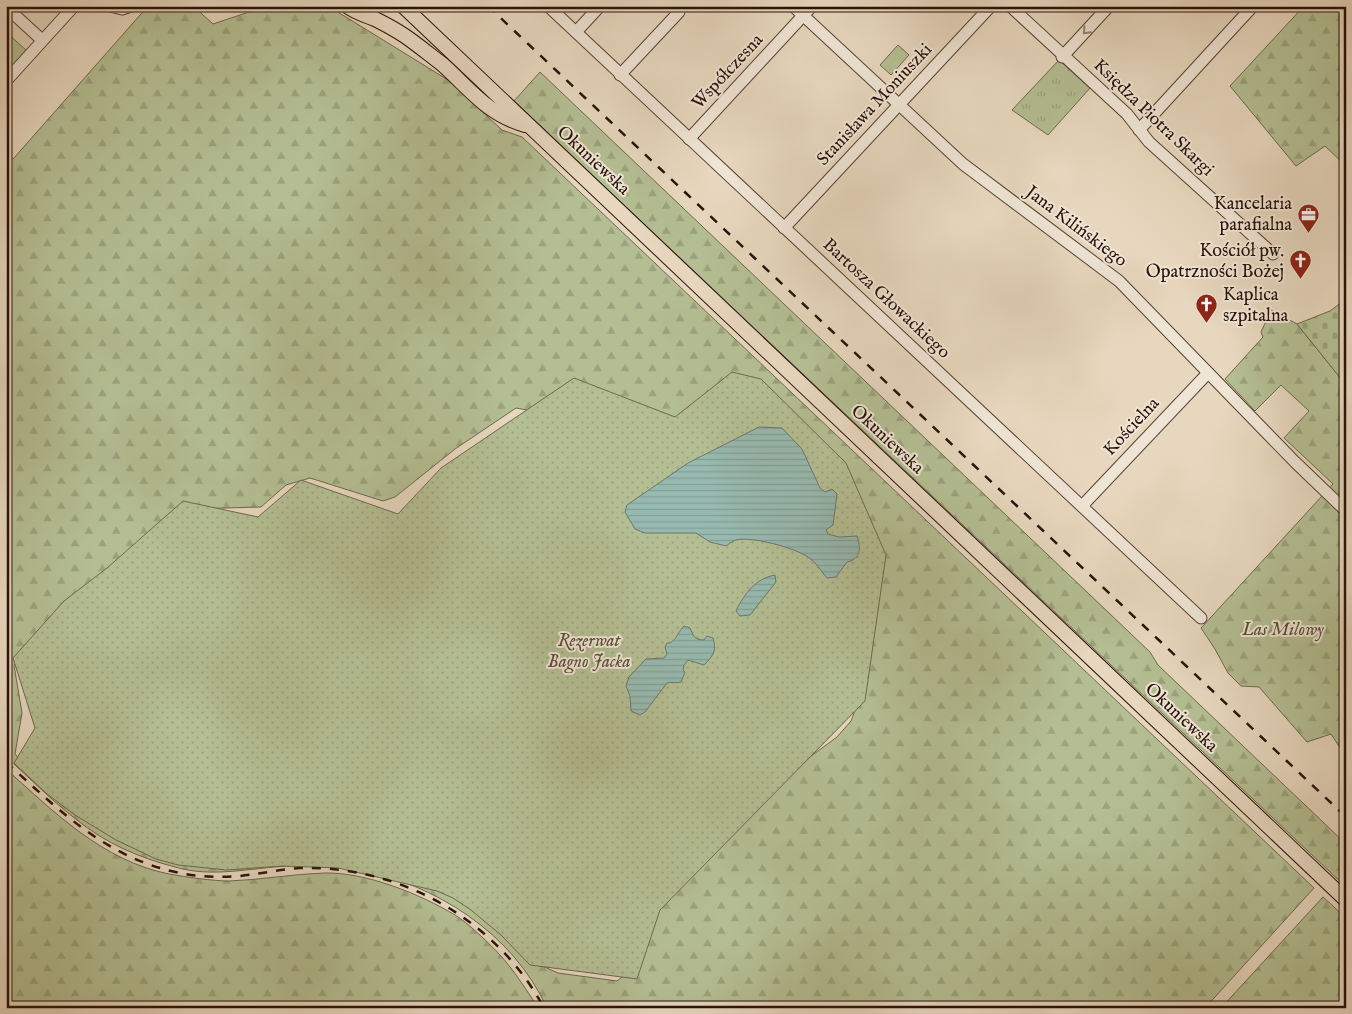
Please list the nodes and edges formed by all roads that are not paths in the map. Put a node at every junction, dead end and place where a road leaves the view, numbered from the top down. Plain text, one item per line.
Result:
1 (74, 6) edge
2 (110, 6) edge
3 (131, 6) edge
4 (347, 6) edge
5 (403, 6) edge
6 (548, 6) edge
7 (600, 6) edge
8 (793, 6) edge
9 (812, 6) edge
10 (991, 6) edge
11 (1010, 6) edge
12 (1109, 6) edge
13 (1253, 6) edge
14 (6, 7) edge
15 (679, 12) dead end
16 (803, 16) junction
17 (576, 32) junction
18 (42, 40) junction
19 (1062, 57) junction
20 (620, 75) junction
21 (6, 81) edge
22 (899, 105) junction
23 (528, 125) junction
24 (1139, 130) junction
25 (688, 139) junction
26 (784, 228) junction
27 (1273, 254) dead end
28 (1208, 373) junction
29 (1082, 506) junction
30 (1346, 511) edge
31 (1201, 618) dead end
32 (1346, 900) edge

1 - 18 street
2 - 3 street
4 - 23 main road
5 - 23 main road, Okuniewska
6 - 17 street, Bartosza Głowackiego
7 - 17 street
8 - 16 street, Jana Kilińskiego
9 - 16 street, Współczesna
10 - 22 street, Stanisława Moniuszki
11 - 19 street, Księdza Piotra Skargi
12 -> 19 street
13 - 24 street
14 - 18 street
15 - 20 street
16 - 22 street, Jana Kilińskiego
16 - 25 street, Współczesna
17 - 20 street, Bartosza Głowackiego
18 - 21 street
19 - 24 street, Księdza Piotra Skargi
20 - 25 street, Bartosza Głowackiego
22 - 26 street, Stanisława Moniuszki
22 - 28 street, Jana Kilińskiego
23 - 32 main road, Okuniewska
24 - 27 street, Księdza Piotra Skargi
25 - 26 street, Bartosza Głowackiego
26 - 29 street, Bartosza Głowackiego
28 - 29 street, Kościelna
28 - 30 street, Jana Kilińskiego
29 - 31 street, Bartosza Głowackiego

